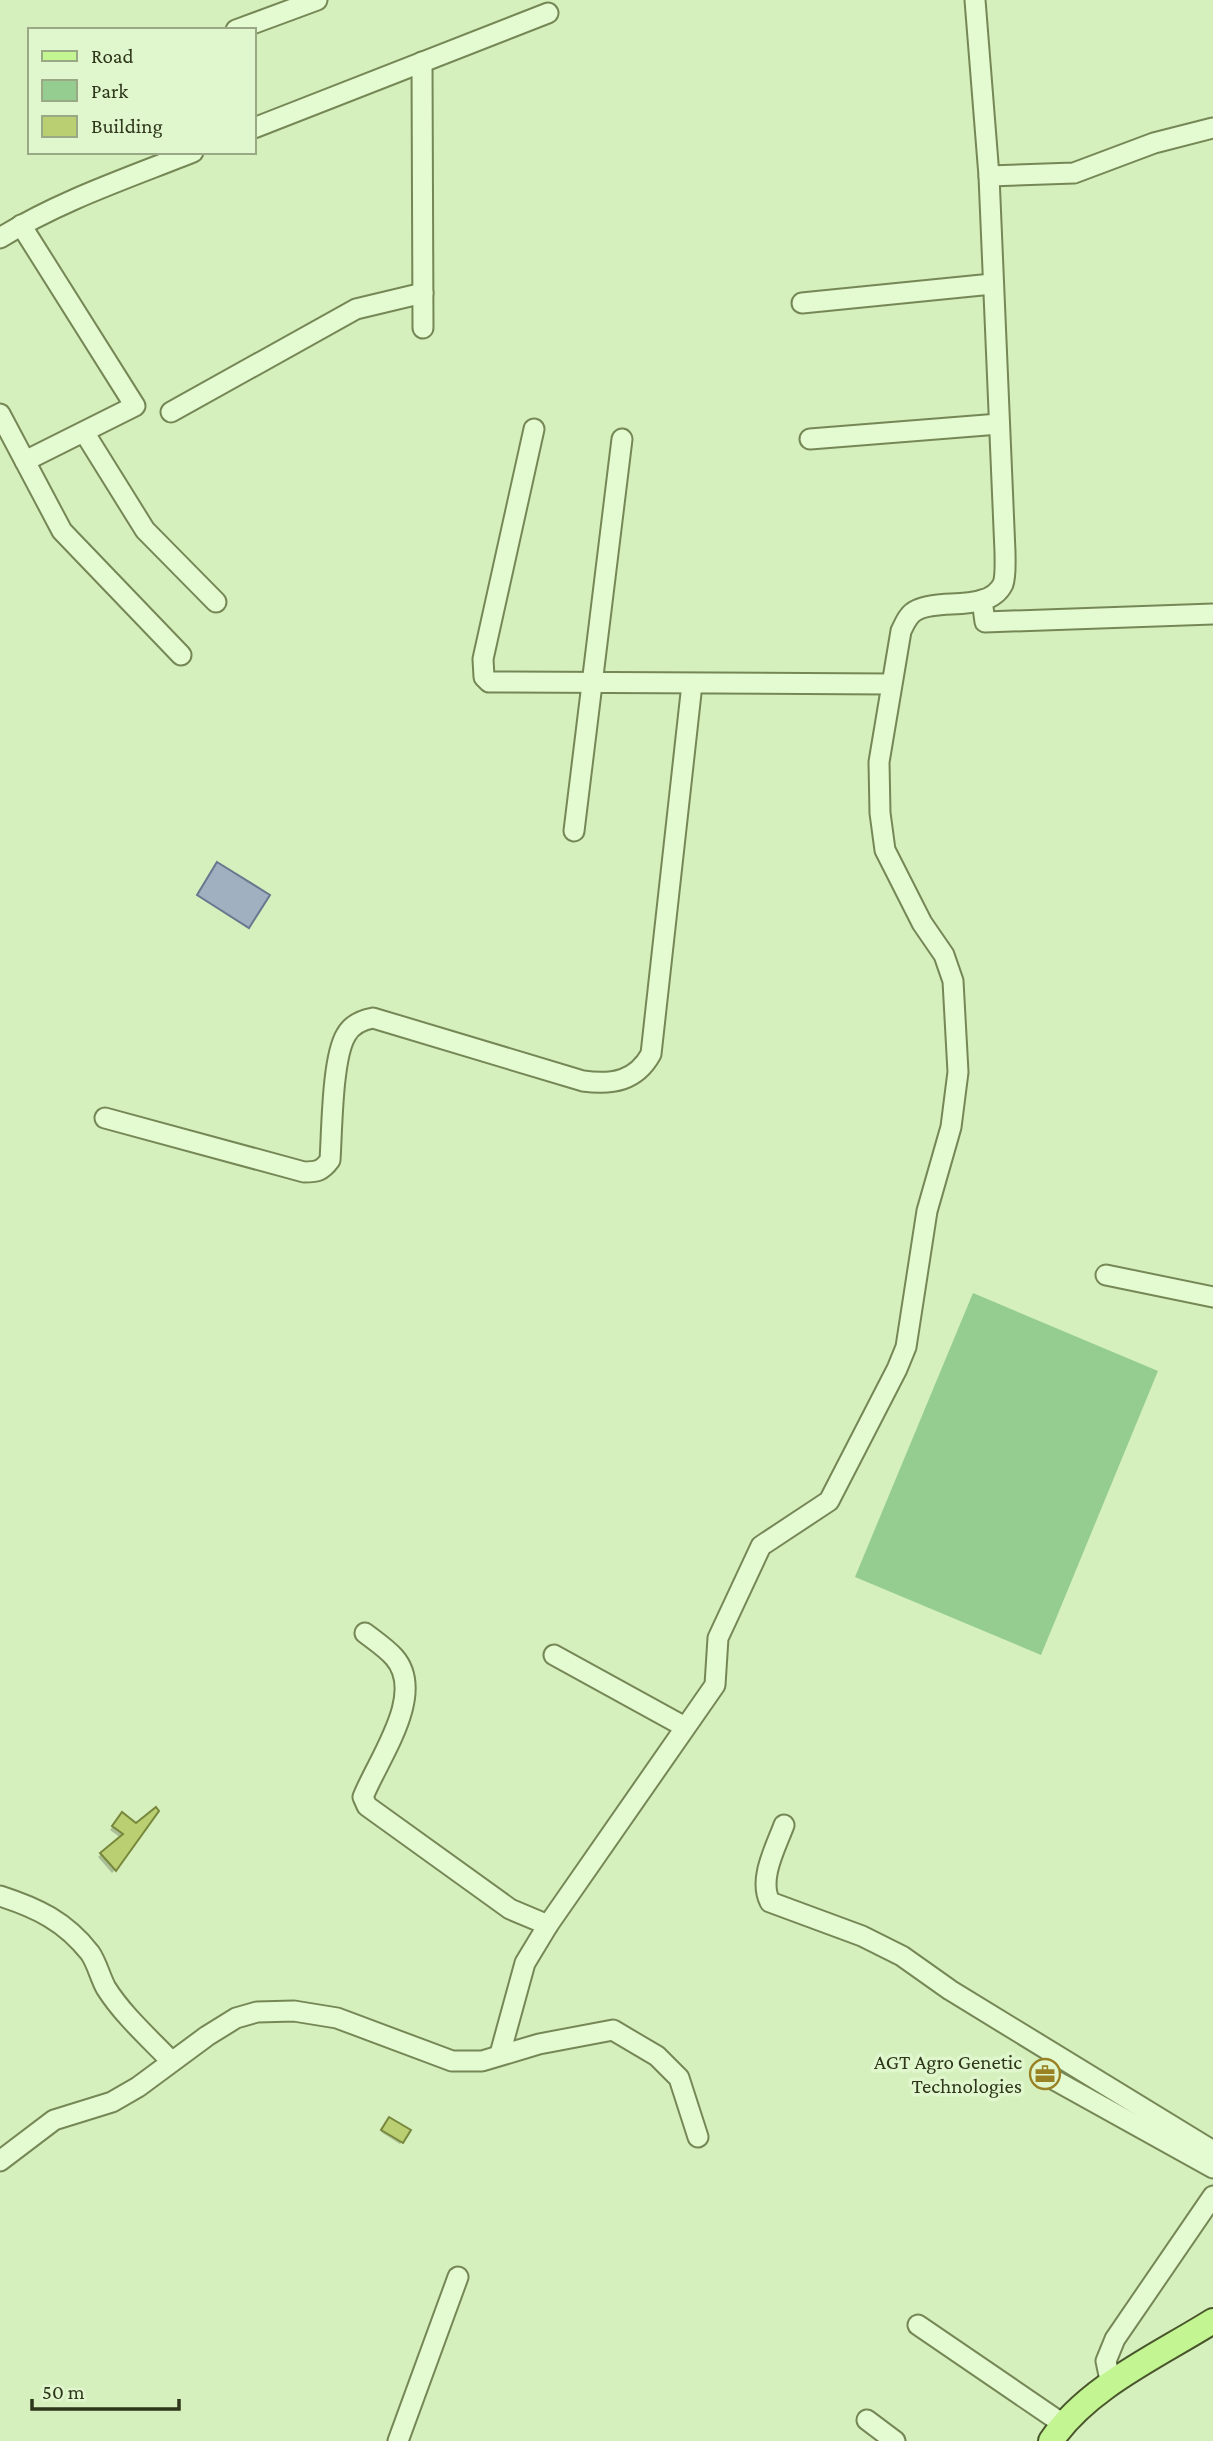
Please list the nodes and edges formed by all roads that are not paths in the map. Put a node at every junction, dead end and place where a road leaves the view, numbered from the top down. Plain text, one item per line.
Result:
1 (317, 0) edge
2 (975, 0) edge
3 (548, 13) dead end
4 (241, 28) edge
5 (422, 62) junction
6 (256, 127) edge
7 (1213, 128) edge
8 (188, 154) edge
9 (989, 176) junction
10 (22, 225) junction
11 (0, 238) edge
12 (992, 284) junction
13 (423, 293) junction
14 (802, 303) dead end
15 (423, 328) dead end
16 (171, 412) dead end
17 (0, 414) edge
18 (999, 424) junction
19 (534, 429) dead end
20 (84, 432) junction
21 (622, 439) dead end
22 (810, 439) dead end
23 (25, 461) junction
24 (982, 600) junction
25 (216, 602) dead end
26 (1213, 614) edge
27 (181, 655) dead end
28 (591, 684) junction
29 (692, 684) junction
30 (890, 684) junction
31 (574, 831) dead end
32 (105, 1118) dead end
33 (1106, 1275) dead end
34 (1213, 1297) edge
35 (365, 1633) dead end
36 (554, 1655) dead end
37 (685, 1727) junction
38 (784, 1825) dead end
39 (0, 1896) edge
40 (548, 1925) junction
41 (500, 2054) junction
42 (171, 2061) junction
43 (1049, 2077) dead end
44 (698, 2137) dead end
45 (1213, 2151) edge
46 (0, 2161) edge
47 (1213, 2168) edge
48 (1213, 2196) edge
49 (458, 2277) dead end
50 (1213, 2321) edge
51 (918, 2325) dead end
52 (1111, 2385) junction
53 (867, 2420) dead end
54 (1057, 2432) edge
55 (398, 2441) edge
56 (895, 2441) edge

1 - 4 street
2 - 9 street
3 - 5 street
5 - 6 street
5 - 13 street
7 - 9 street
8 - 10 street
9 - 12 street
10 - 11 street
10 - 20 street
12 - 14 street
12 - 18 street
13 - 15 street
13 - 16 street
17 - 23 street
18 - 22 street
18 - 24 street
19 - 28 street
20 - 23 street
20 - 25 street
21 - 28 street
23 - 27 street
24 - 26 street
24 - 30 street
28 - 29 street
28 - 31 street
29 - 30 street
29 - 32 street
30 - 37 street
33 - 34 street
35 - 40 street
36 - 37 street
37 - 40 street
38 - 45 street
39 - 42 street
40 - 41 street
41 - 42 street
41 - 44 street
42 - 46 street
43 - 47 street
48 - 52 street
49 - 55 street
50 - 52 main road
51 - 54 street
52 - 54 main road
53 - 56 street

